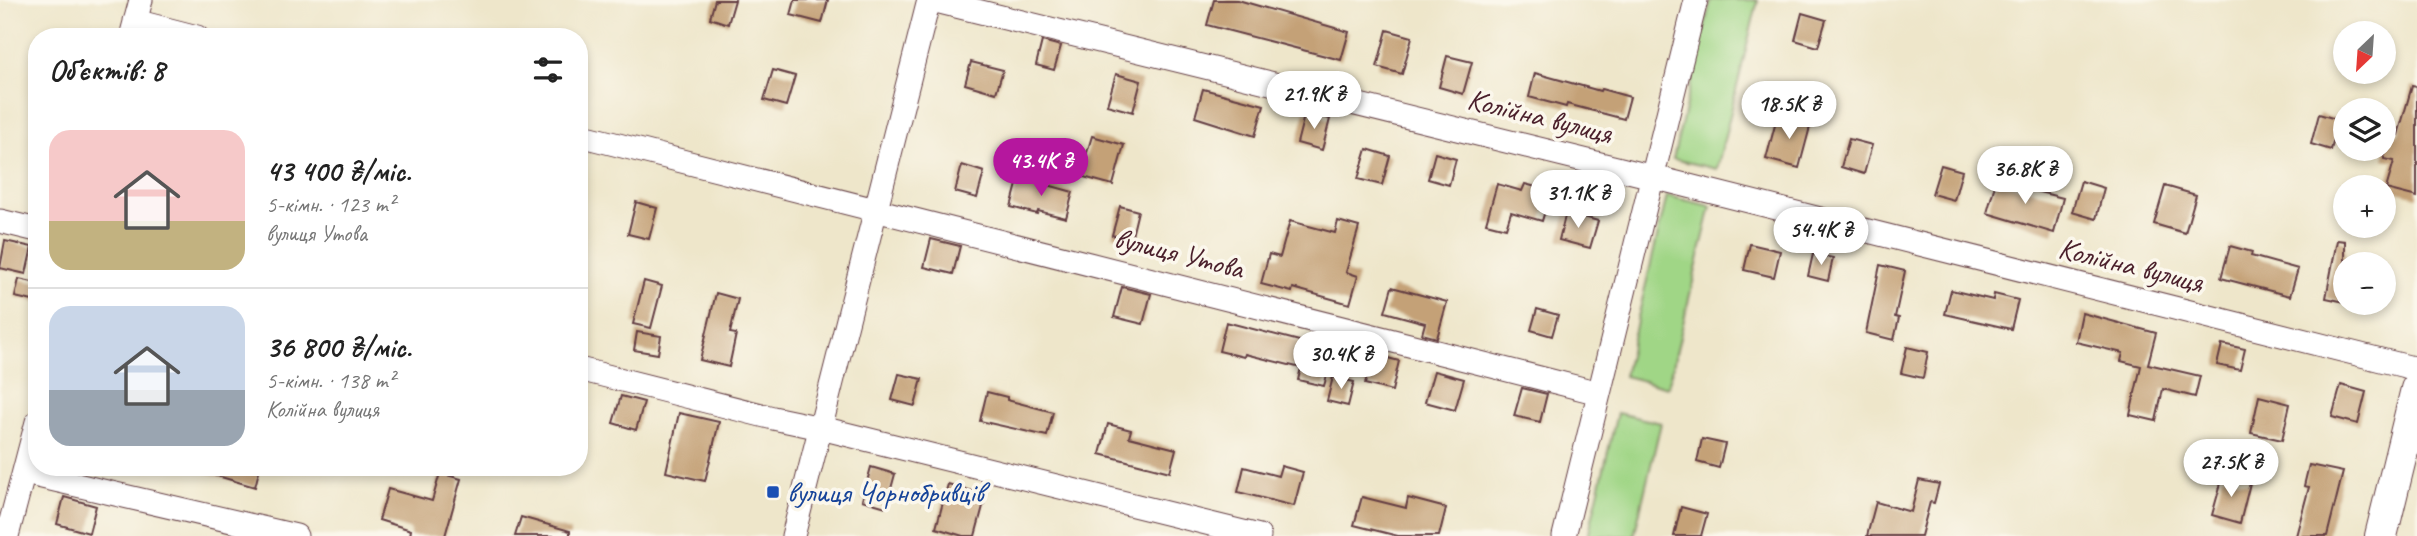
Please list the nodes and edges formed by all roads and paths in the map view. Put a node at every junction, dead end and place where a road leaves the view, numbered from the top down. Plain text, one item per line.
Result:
1 (931, 0) edge
2 (1696, 0) edge
3 (136, 19) edge
4 (166, 28) edge
5 (588, 137) edge
6 (1653, 177) junction
7 (876, 208) junction
8 (0, 221) edge
9 (28, 228) edge
10 (2417, 369) edge
11 (588, 371) edge
12 (2417, 389) edge
13 (1600, 393) junction
14 (821, 428) junction
15 (28, 457) edge
16 (24, 473) junction
17 (28, 474) edge
18 (37, 476) edge
19 (7, 536) edge
20 (296, 536) edge
21 (793, 536) edge
22 (1259, 536) edge
23 (1564, 536) edge
24 (2381, 536) edge

1 - 6 street, Колійна вулиця
1 - 7 street
2 - 6 street
3 - 4 street
5 - 7 street, вулиця Утова
6 - 10 street, Колійна вулиця
6 - 13 street
7 - 13 street, вулиця Утова
7 - 14 street
8 - 9 street
11 - 14 street
12 - 24 street
13 - 23 street
14 - 21 street
14 - 22 street
15 - 16 street
16 - 17 street
16 - 19 street
18 - 20 street

